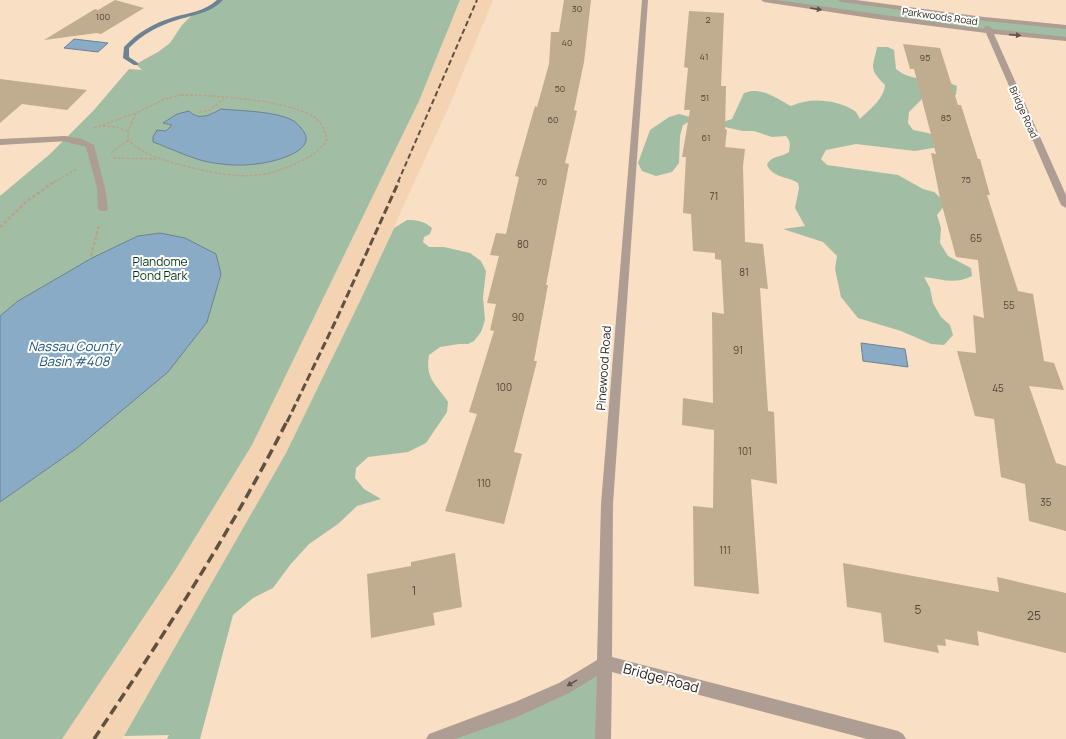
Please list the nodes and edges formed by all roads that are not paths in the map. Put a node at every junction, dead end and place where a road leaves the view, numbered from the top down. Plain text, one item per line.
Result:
1 (645, 0) edge
2 (764, 0) edge
3 (841, 0) edge
4 (984, 19) junction
5 (1066, 27) edge
6 (988, 32) junction
7 (1066, 40) edge
8 (0, 142) edge
9 (1066, 205) edge
10 (103, 209) road end
11 (606, 663) junction
12 (434, 739) edge
13 (603, 739) edge
14 (898, 739) edge

1 - 11 street, Pinewood Road
2 -> 6 street, Parkwoods Road
3 - 4 street, Parkwoods Road
4 - 5 street, Parkwoods Road
4 - 6 street, Bridge Road
6 -> 7 street, Parkwoods Road
6 - 9 street, Bridge Road
8 - 10 street
11 -> 12 street
11 - 13 street, Pinewood Road
11 - 14 street, Bridge Road

